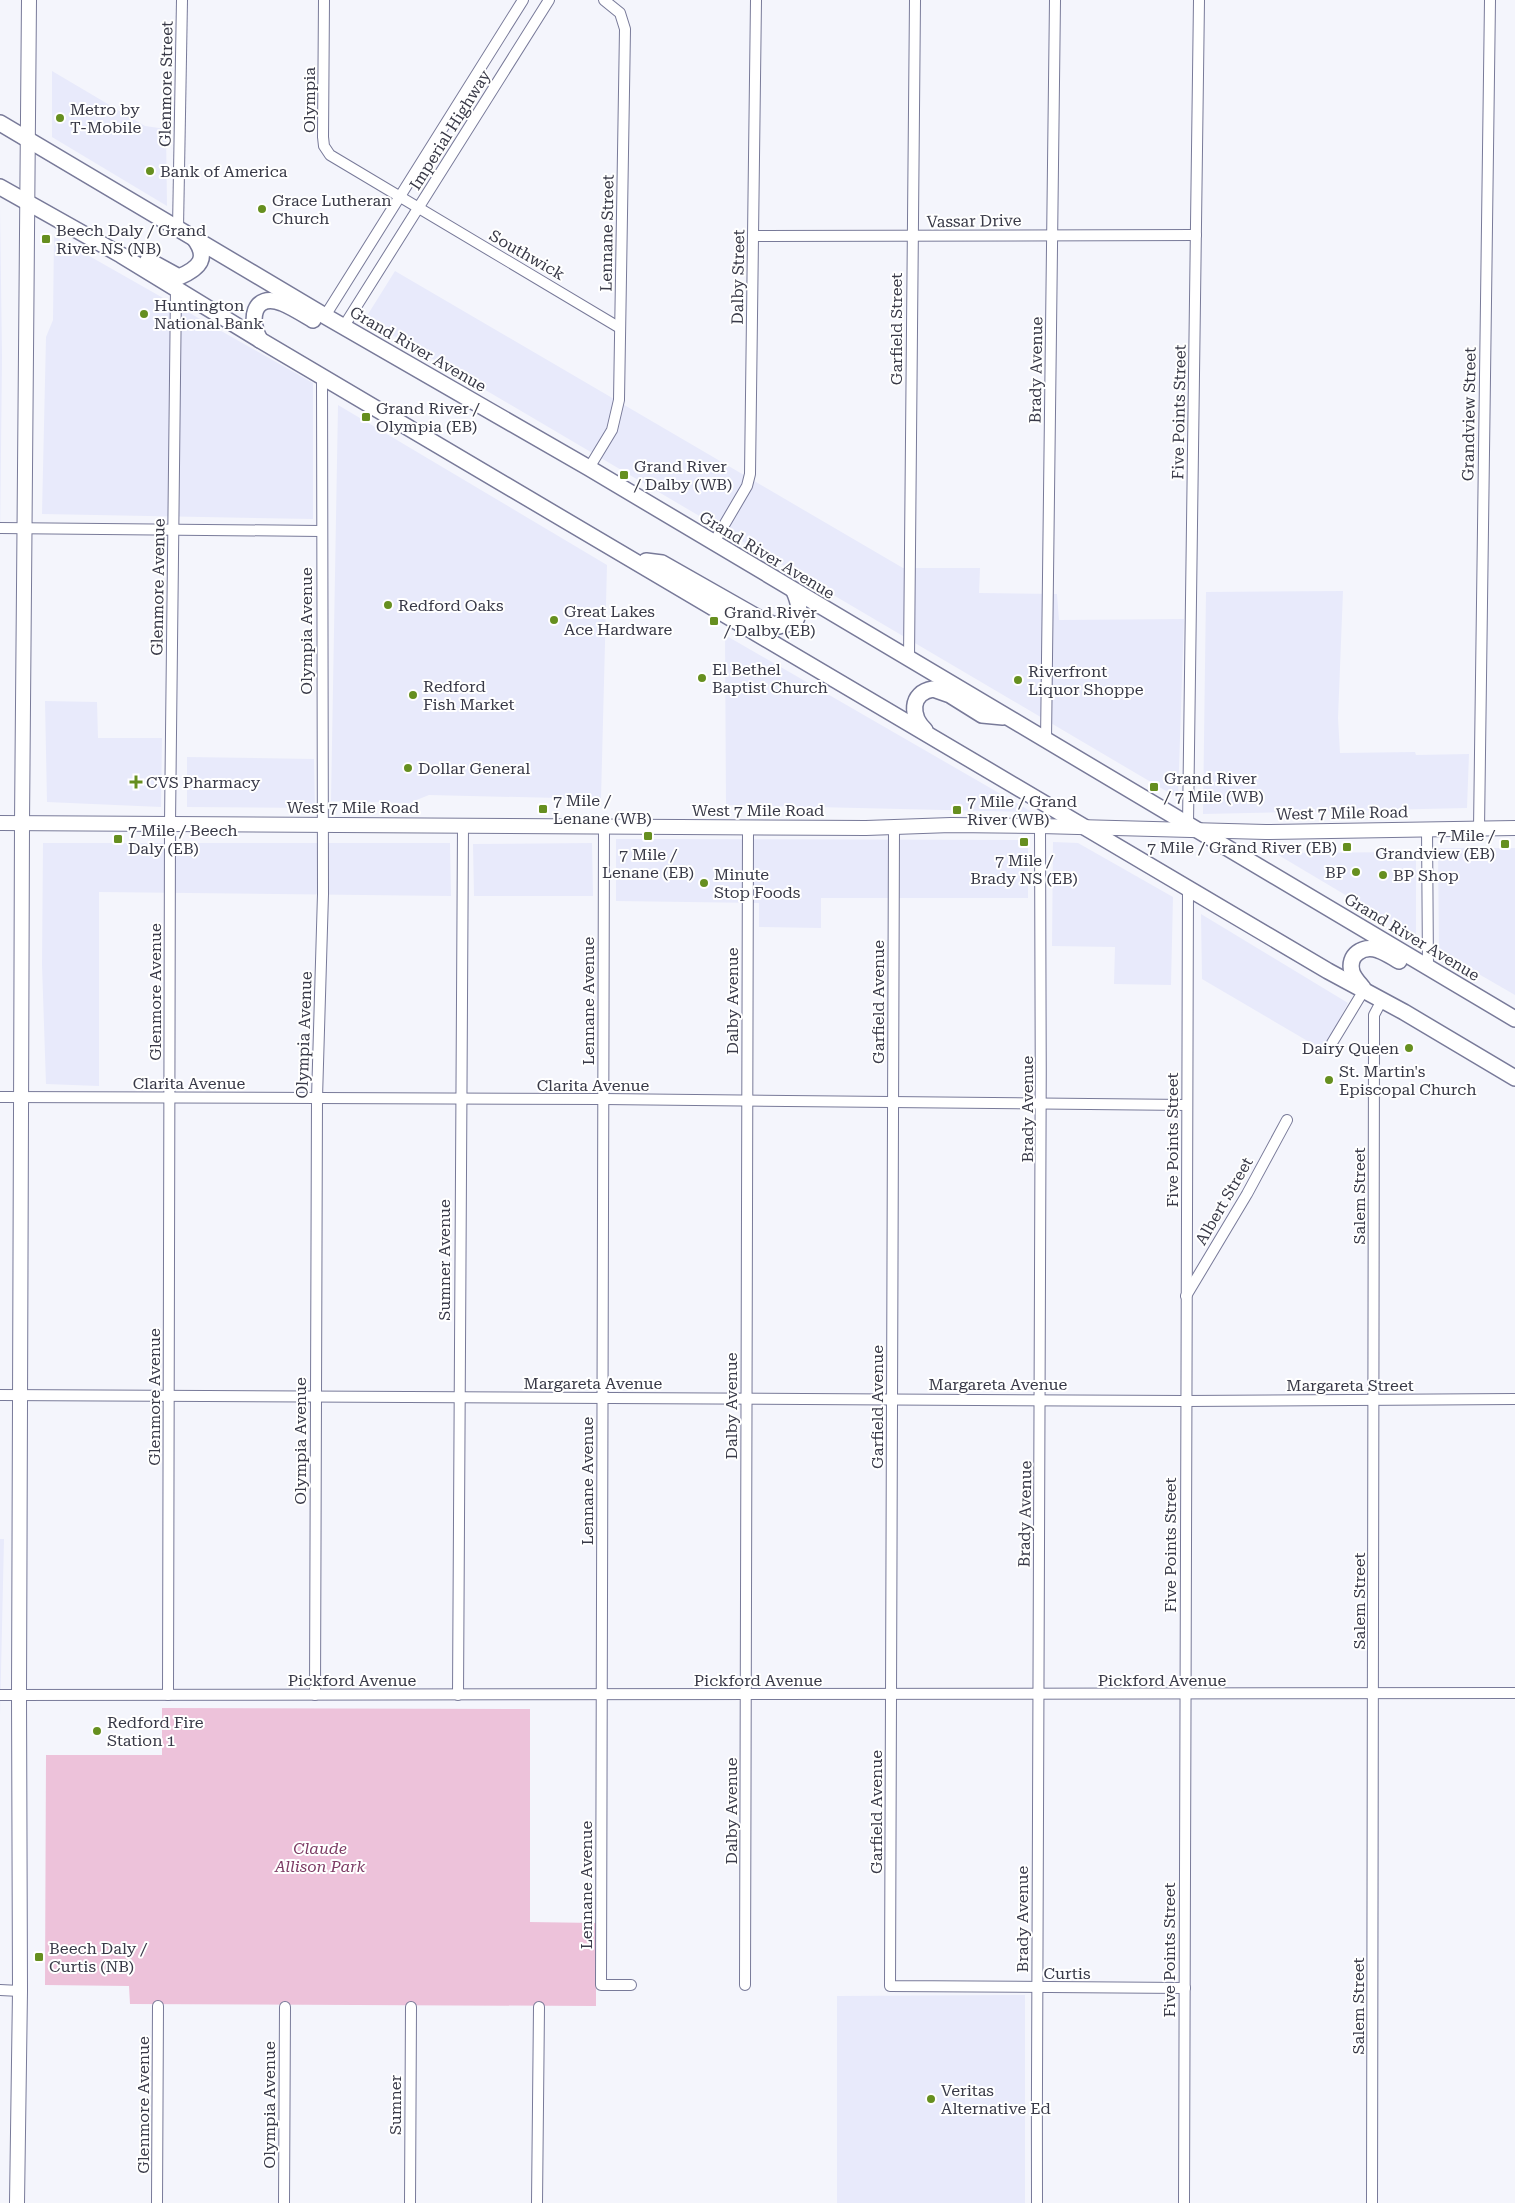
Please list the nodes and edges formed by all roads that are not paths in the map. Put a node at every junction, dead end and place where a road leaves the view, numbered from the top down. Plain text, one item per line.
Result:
1 (29, 0) edge
2 (182, 0) edge
3 (324, 0) edge
4 (523, 0) edge
5 (549, 0) edge
6 (604, 0) edge
7 (756, 0) edge
8 (915, 0) edge
9 (1056, 0) edge
10 (1199, 0) edge
11 (1490, 0) edge
12 (0, 123) edge
13 (28, 140) junction
14 (0, 187) edge
15 (398, 197) junction
16 (29, 204) junction
17 (418, 209) junction
18 (178, 228) junction
19 (1052, 235) junction
20 (1196, 235) junction
21 (753, 236) junction
22 (912, 237) junction
23 (194, 238) junction
24 (121, 255) junction
25 (176, 289) junction
26 (325, 316) junction
27 (344, 326) junction
28 (620, 328) junction
29 (260, 340) junction
30 (322, 376) junction
31 (434, 379) junction
32 (589, 468) junction
33 (0, 528) edge
34 (24, 528) junction
35 (174, 530) junction
36 (321, 531) junction
37 (713, 544) junction
38 (632, 558) junction
39 (794, 591) junction
40 (909, 659) junction
41 (1007, 717) junction
42 (930, 735) junction
43 (1046, 740) junction
44 (0, 823) edge
45 (22, 823) junction
46 (170, 823) junction
47 (322, 825) junction
48 (462, 826) junction
49 (604, 826) junction
50 (1040, 826) junction
51 (748, 827) junction
52 (894, 827) junction
53 (1088, 828) junction
54 (1195, 828) junction
55 (1515, 828) edge
56 (1428, 829) junction
57 (1479, 829) junction
58 (1188, 887) junction
59 (1428, 968) junction
60 (1364, 990) junction
61 (1382, 1000) junction
62 (1515, 1018) edge
63 (1332, 1043) dead end
64 (1515, 1078) edge
65 (0, 1097) edge
66 (20, 1097) junction
67 (170, 1098) junction
68 (316, 1098) junction
69 (603, 1099) junction
70 (460, 1100) junction
71 (747, 1101) junction
72 (893, 1102) junction
73 (1042, 1104) junction
74 (1187, 1105) junction
75 (1287, 1120) dead end
76 (1186, 1297) junction
77 (0, 1395) edge
78 (19, 1396) junction
79 (168, 1397) junction
80 (316, 1397) junction
81 (459, 1398) junction
82 (746, 1398) junction
83 (602, 1399) junction
84 (892, 1399) junction
85 (1515, 1399) edge
86 (1042, 1400) junction
87 (1374, 1400) junction
88 (1186, 1401) junction
89 (1515, 1693) edge
90 (1374, 1694) junction
91 (0, 1695) edge
92 (18, 1695) junction
93 (168, 1695) junction
94 (315, 1695) junction
95 (458, 1695) junction
96 (603, 1695) junction
97 (747, 1695) junction
98 (891, 1695) junction
99 (1037, 1695) junction
100 (1185, 1695) junction
101 (631, 1985) dead end
102 (745, 1985) dead end
103 (890, 1986) joint
104 (1037, 1988) junction
105 (1185, 1988) junction
106 (0, 1990) edge
107 (20, 1990) junction
108 (158, 2006) dead end
109 (285, 2007) dead end
110 (411, 2007) dead end
111 (539, 2007) dead end
112 (17, 2203) edge
113 (157, 2203) edge
114 (284, 2203) edge
115 (410, 2203) edge
116 (537, 2203) edge
117 (1037, 2203) edge
118 (1184, 2203) edge
119 (1372, 2203) edge

1 - 13 main road
2 - 18 street, Glenmore Street
3 - 15 street, Olympia
4 - 15 street, Imperial Highway
5 - 17 street, Imperial Highway
6 - 28 street, Lennane Street
7 - 21 street, Dalby Street
8 - 22 street, Garfield Street
9 - 19 street, Brady Avenue
10 - 20 street, Five Points Street
11 - 57 street, Grandview Street
12 - 13 main road, Grand River Avenue
13 - 16 main road
13 - 18 main road, Grand River Avenue
14 - 16 main road
15 - 17 street, Olympia
15 - 26 street, Imperial Highway
16 - 24 main road
16 - 34 main road
17 - 27 street, Imperial Highway
17 - 28 street, Southwick
18 - 23 main road, Grand River Avenue
19 - 20 street, Vassar Drive
19 - 22 street, Vassar Drive
19 - 43 street, Brady Avenue
20 - 54 street, Five Points Street
21 - 22 street, Vassar Drive
21 - 37 street, Dalby Street
22 - 40 street, Garfield Street
23 - 24 main road
23 - 26 main road, Grand River Avenue
24 - 25 main road
25 - 29 main road
25 - 35 street, Glenmore Avenue
26 - 27 main road, Grand River Avenue
27 - 31 main road, Grand River Avenue
28 - 32 street, Lennane Street
29 - 30 main road
29 - 31 main road
30 - 36 street, Olympia Avenue
30 - 38 main road
31 - 32 main road, Grand River Avenue
32 - 37 main road, Grand River Avenue
33 - 34 street
34 - 35 street
34 - 45 main road
35 - 36 street
35 - 46 street, Glenmore Avenue
36 - 47 street, Olympia Avenue
37 - 39 main road, Grand River Avenue
38 - 39 main road
38 - 42 main road
39 - 40 main road, Grand River Avenue
40 - 41 main road, Grand River Avenue
41 - 42 main road
41 - 43 main road, Grand River Avenue
42 - 53 main road
43 - 54 main road, Grand River Avenue
44 - 45 main road, West 7 Mile Road
45 - 46 main road, West 7 Mile Road
45 - 66 main road
46 - 47 main road, West 7 Mile Road
46 - 67 street, Glenmore Avenue
47 - 48 main road, West 7 Mile Road
47 - 68 street, Olympia Avenue
48 - 49 main road, West 7 Mile Road
48 - 70 street, Sumner Avenue
49 - 51 main road, West 7 Mile Road
49 - 69 street, Lennane Avenue
50 - 52 main road, West 7 Mile Road
50 - 53 main road, West 7 Mile Road
50 - 73 street, Brady Avenue
51 - 52 main road, West 7 Mile Road
51 - 71 street, Dalby Avenue
52 - 72 street, Garfield Avenue
53 - 54 main road, West 7 Mile Road
53 - 58 main road
54 - 56 main road, West 7 Mile Road
54 - 59 main road, Grand River Avenue
55 - 57 main road, West 7 Mile Road
56 - 57 main road, West 7 Mile Road
56 - 59 street
58 - 60 main road
58 - 74 street, Five Points Street
59 - 60 main road
59 - 62 main road, Grand River Avenue
60 - 61 main road
60 - 63 street
61 - 64 main road
61 - 87 street, Salem Street
65 - 66 street, Clarita Avenue
66 - 67 street, Clarita Avenue
66 - 78 main road
67 - 68 street, Clarita Avenue
67 - 79 street, Glenmore Avenue
68 - 70 street, Clarita Avenue
68 - 80 street, Olympia Avenue
69 - 70 street, Clarita Avenue
69 - 71 street, Clarita Avenue
69 - 83 street, Lennane Avenue
70 - 81 street, Sumner Avenue
71 - 72 street, Clarita Avenue
71 - 82 street, Dalby Avenue
72 - 73 street, Clarita Avenue
72 - 84 street, Garfield Avenue
73 - 74 street, Clarita Avenue
73 - 86 street, Brady Avenue
74 - 76 street, Five Points Street
75 - 76 street, Albert Street
76 - 88 street, Five Points Street
77 - 78 street, Margareta Avenue
78 - 79 street, Margareta Avenue
78 - 92 main road
79 - 80 street, Margareta Avenue
79 - 93 street, Glenmore Avenue
80 - 81 street, Margareta Avenue
80 - 94 street, Olympia Avenue
81 - 83 street, Margareta Avenue
81 - 95 street, Sumner Avenue
82 - 83 street, Margareta Avenue
82 - 84 street, Margareta Avenue
82 - 97 street, Dalby Avenue
83 - 96 street, Lennane Avenue
84 - 86 street, Margareta Avenue
84 - 98 street, Garfield Avenue
85 - 87 street, Margareta Street
86 - 88 street, Margareta Avenue
86 - 99 street, Brady Avenue
87 - 88 street, Margareta Street
87 - 90 street, Salem Street
88 - 100 street, Five Points Street
89 - 90 street, Pickford Avenue
90 - 100 street, Pickford Avenue
90 - 119 street, Salem Street
91 - 92 street, Pickford Avenue
92 - 93 street, Pickford Avenue
92 - 107 main road
93 - 94 street, Pickford Avenue
94 - 95 street, Pickford Avenue
95 - 96 street, Pickford Avenue
96 - 97 street, Pickford Avenue
96 - 101 street, Lennane Avenue
97 - 98 street, Pickford Avenue
97 - 102 street, Dalby Avenue
98 - 99 street, Pickford Avenue
98 - 103 street, Garfield Avenue
99 - 100 street, Pickford Avenue
99 - 104 street, Brady Avenue
100 - 105 street, Five Points Street
103 - 104 street, Curtis
104 - 105 street, Curtis
104 - 117 street, Brady Avenue
105 - 118 street, Five Points Street
106 - 107 street
107 - 112 main road
108 - 113 street, Glenmore Avenue
109 - 114 street, Olympia Avenue
110 - 115 street, Sumner
111 - 116 street

